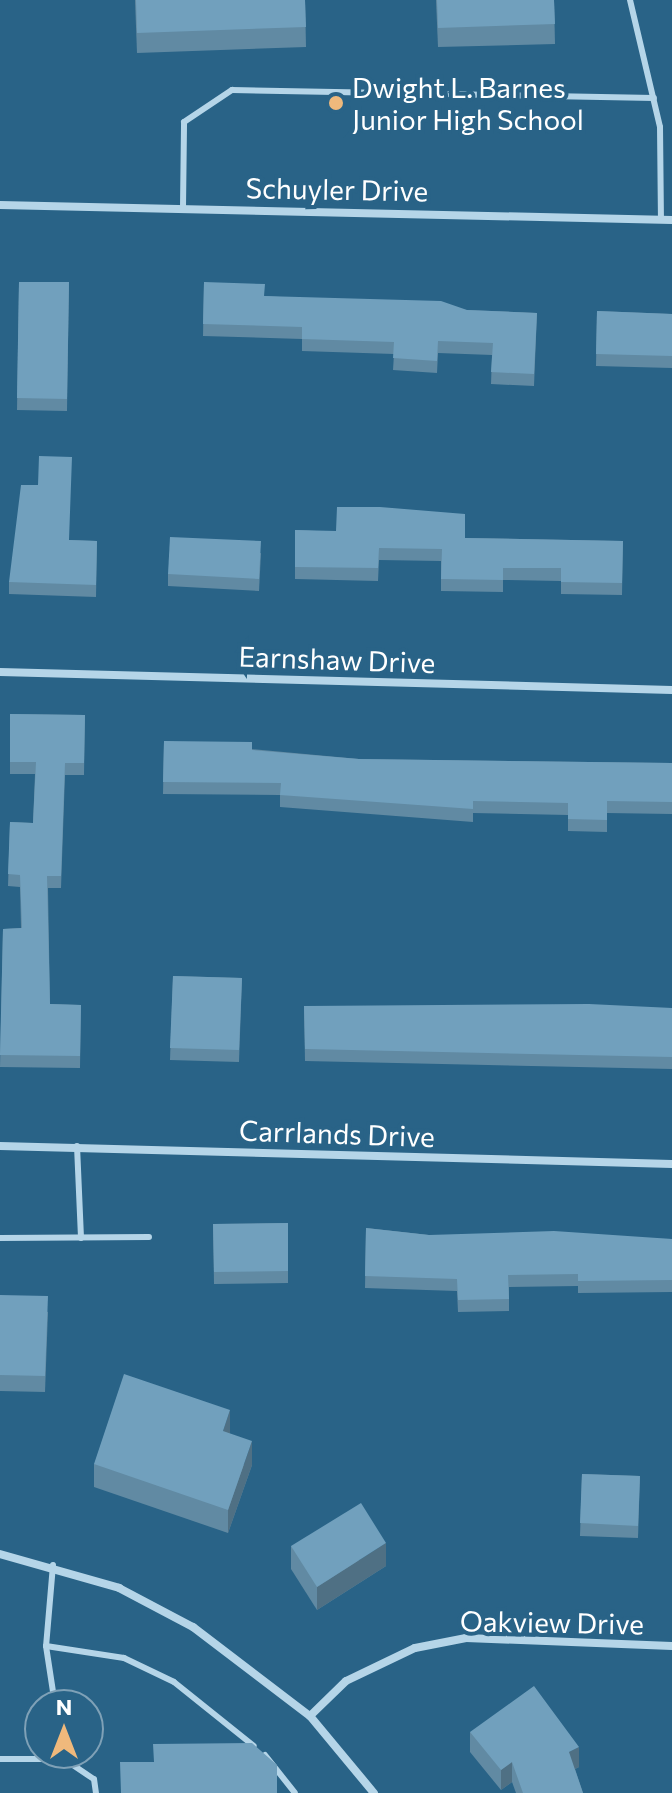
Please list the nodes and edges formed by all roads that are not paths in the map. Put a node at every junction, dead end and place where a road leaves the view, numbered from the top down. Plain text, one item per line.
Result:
1 (630, 0) edge
2 (654, 98) junction
3 (0, 205) edge
4 (183, 208) junction
5 (661, 219) junction
6 (672, 220) edge
7 (0, 672) edge
8 (672, 690) edge
9 (0, 1146) edge
10 (77, 1146) junction
11 (672, 1164) edge
12 (149, 1237) dead end
13 (0, 1238) edge
14 (81, 1238) junction
15 (0, 1554) edge
16 (53, 1565) junction
17 (46, 1646) junction
18 (672, 1646) edge
19 (53, 1689) edge
20 (310, 1716) junction
21 (24, 1758) edge
22 (0, 1759) edge
23 (81, 1769) edge
24 (96, 1793) edge
25 (295, 1793) edge
26 (374, 1793) edge

1 - 2 lane
2 - 4 lane
2 - 5 lane
3 - 4 street, Schuyler Drive
4 - 5 street, Schuyler Drive
5 - 6 street, Schuyler Drive
7 - 8 street, Earnshaw Drive
9 - 10 street, Carrlands Drive
10 - 11 street, Carrlands Drive
10 - 14 lane
12 - 14 lane
13 - 14 lane
15 - 16 street
16 - 17 lane
16 - 20 street
17 - 19 lane
17 - 25 lane
18 - 20 street, Oakview Drive
20 - 26 street
21 - 22 lane
23 - 24 lane

